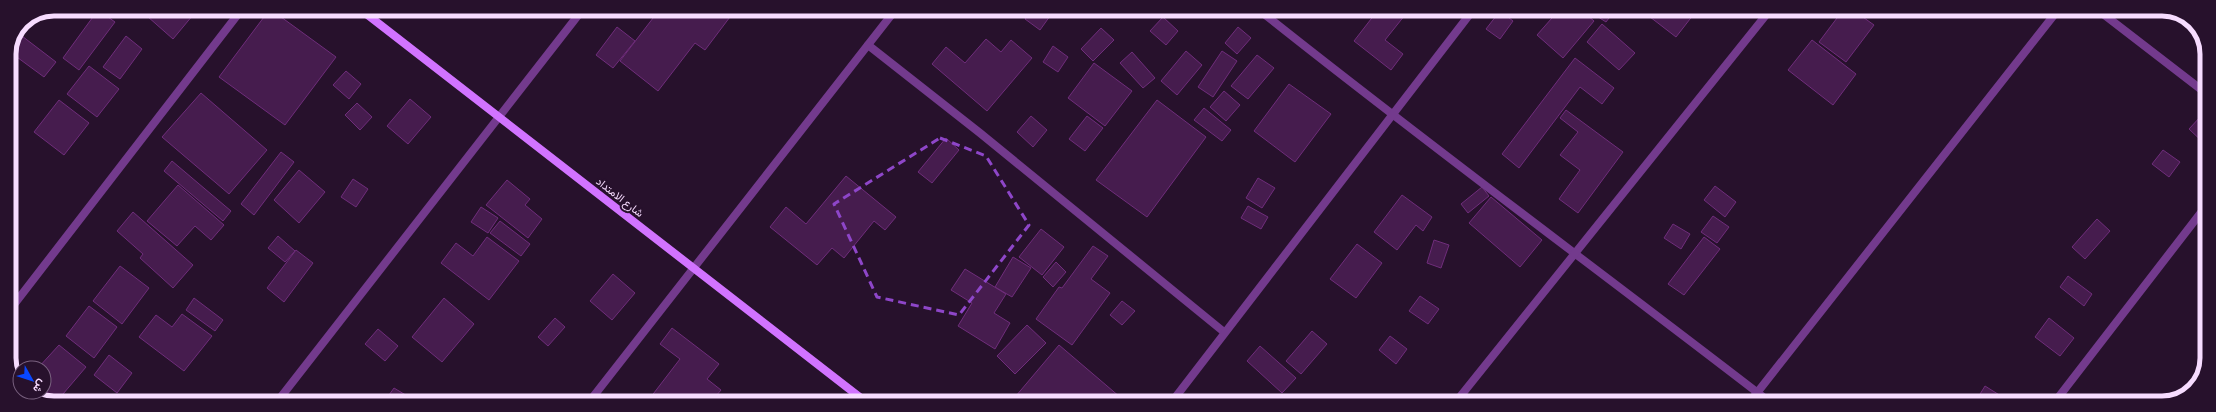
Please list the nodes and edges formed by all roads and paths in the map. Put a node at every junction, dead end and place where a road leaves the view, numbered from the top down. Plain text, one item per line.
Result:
1 (237, 16) edge
2 (369, 16) edge
3 (578, 16) edge
4 (891, 16) edge
5 (1266, 16) edge
6 (1468, 16) edge
7 (1765, 16) edge
8 (2053, 16) edge
9 (2106, 16) edge
10 (868, 45) junction
11 (2200, 89) edge
12 (499, 116) junction
13 (1391, 116) junction
14 (2200, 214) edge
15 (1576, 253) junction
16 (693, 269) junction
17 (16, 302) edge
18 (1224, 332) junction
19 (1758, 393) junction
20 (282, 396) edge
21 (594, 396) edge
22 (858, 396) edge
23 (1176, 396) edge
24 (1461, 396) edge
25 (1755, 396) edge
26 (1762, 396) edge
27 (2059, 396) edge

1 - 17 street
2 - 12 street, شارع الامتداد
3 - 12 street
4 - 10 street
5 - 13 street
6 - 13 street
7 - 15 street
8 - 19 street
9 - 11 street
10 - 16 street
10 - 18 street
12 - 16 street, شارع الامتداد
12 - 20 street
13 - 15 street
13 - 18 street
14 - 27 street
15 - 19 street
15 - 24 street
16 - 21 street
16 - 22 street, شارع الامتداد
18 - 23 street
19 - 25 street
19 - 26 street

